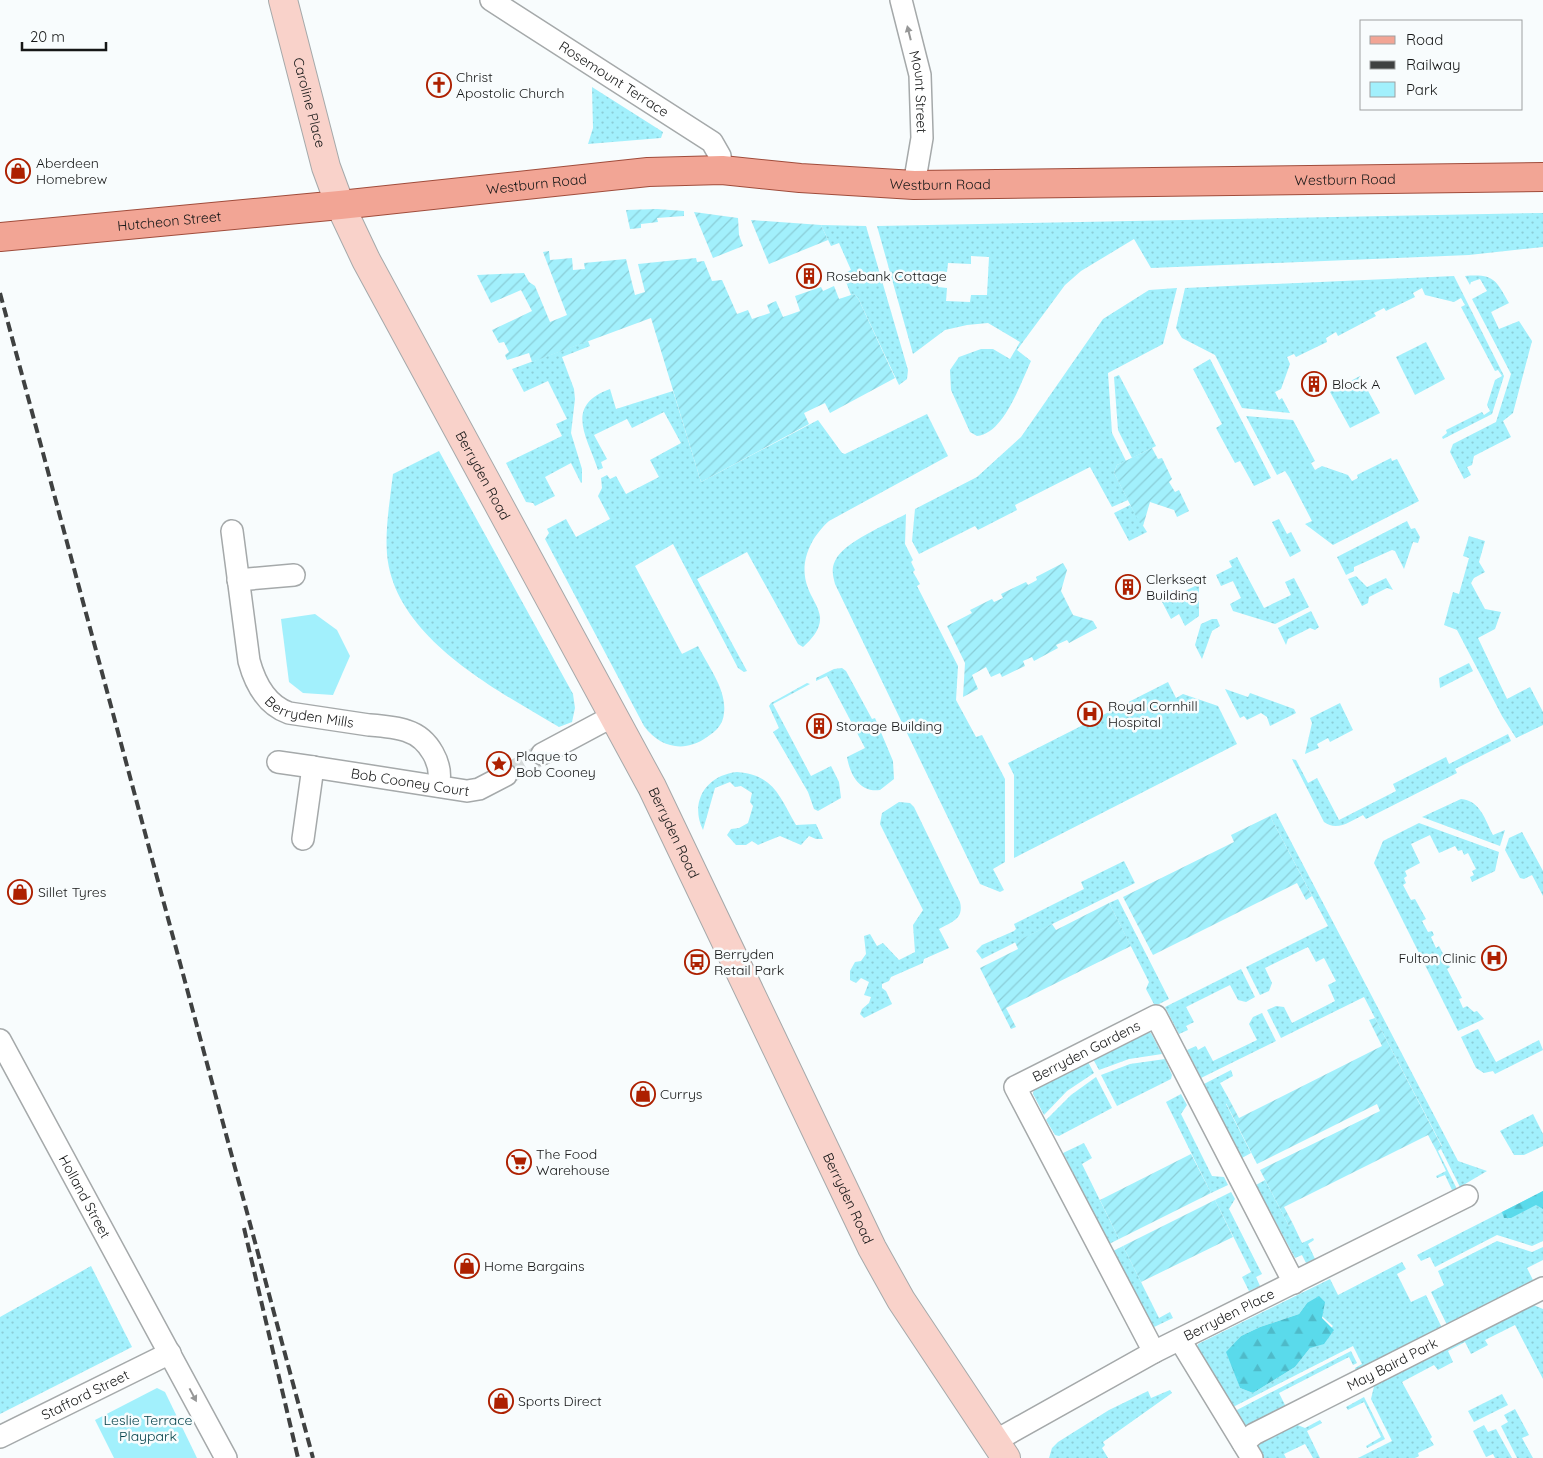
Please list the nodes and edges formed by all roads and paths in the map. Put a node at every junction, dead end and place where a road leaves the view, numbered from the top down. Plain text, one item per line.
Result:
1 (282, 0) edge
2 (491, 0) edge
3 (901, 0) edge
4 (722, 170) junction
5 (1543, 177) edge
6 (914, 185) junction
7 (340, 205) junction
8 (0, 237) edge
9 (232, 531) dead end
10 (294, 575) dead end
11 (238, 580) junction
12 (615, 716) junction
13 (542, 754) tunnel mouth
14 (278, 762) dead end
15 (313, 767) junction
16 (506, 776) tunnel mouth
17 (438, 786) junction
18 (303, 839) dead end
19 (0, 1040) edge
20 (1468, 1196) dead end
21 (1294, 1284) junction
22 (1543, 1288) edge
23 (1180, 1340) junction
24 (1154, 1352) junction
25 (170, 1353) junction
26 (0, 1437) edge
27 (1001, 1450) edge
28 (1247, 1450) edge
29 (226, 1458) edge

1 - 7 main road, Caroline Place
2 - 4 street, Rosemount Terrace
6 -> 3 street, Mount Street
4 - 6 main road, Westburn Road
4 - 7 main road, Westburn Road
5 - 6 main road, Westburn Road
7 - 8 main road, Hutcheon Street
7 - 12 main road, Berryden Road
9 - 11 street, Berryden Mills
10 - 11 street
11 - 17 street, Berryden Mills
12 - 13 street
12 - 27 main road, Berryden Road
14 - 15 street, Bob Cooney Court
15 - 17 street, Bob Cooney Court
15 - 18 street
16 - 17 street, Bob Cooney Court
19 - 25 street, Holland Street
20 - 21 street, Berryden Place
21 - 23 street, Berryden Place
21 - 24 street, Berryden Gardens
22 - 28 street, May Baird Park
23 - 24 street, Berryden Place
23 - 28 street
24 - 27 street, Berryden Place
25 - 26 street, Stafford Street
25 -> 29 street, Holland Street

